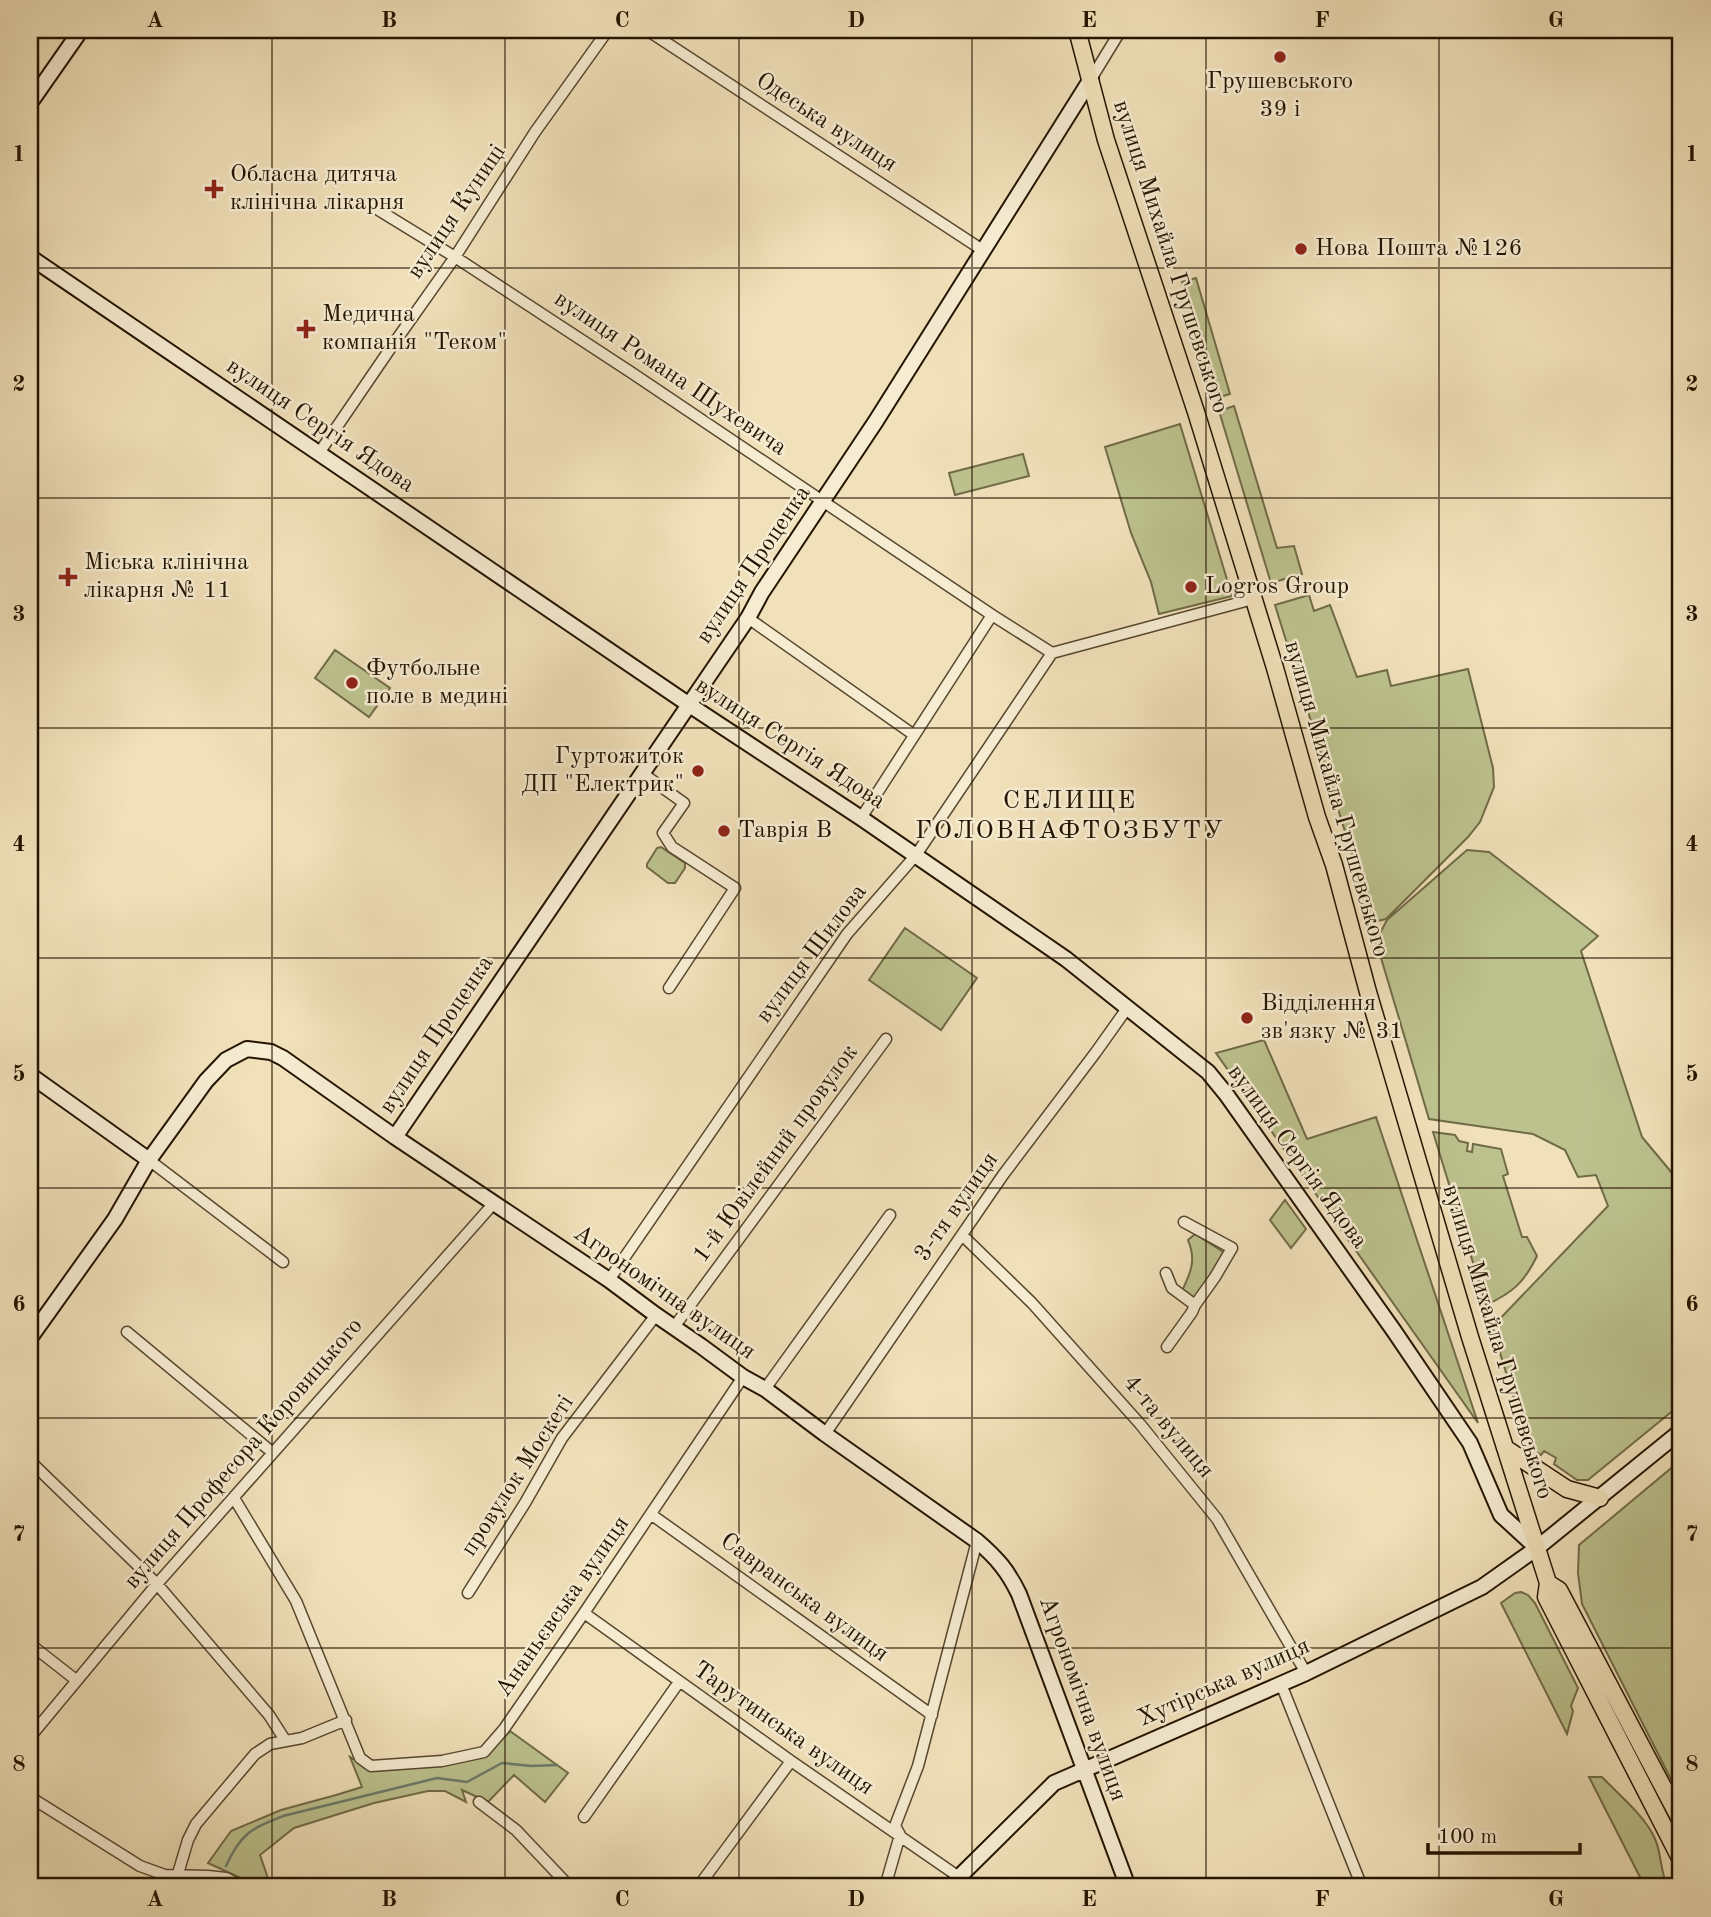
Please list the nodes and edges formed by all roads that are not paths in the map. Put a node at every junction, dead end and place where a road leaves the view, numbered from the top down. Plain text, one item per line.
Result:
1 (81, 30) edge
2 (608, 30) edge
3 (647, 30) edge
4 (1077, 30) edge
5 (1121, 30) edge
6 (1091, 79) junction
7 (30, 103) edge
8 (367, 203) dead end
9 (984, 251) junction
10 (30, 257) edge
11 (455, 257) junction
12 (319, 453) junction
13 (824, 501) junction
14 (1253, 599) junction
15 (992, 615) junction
16 (748, 618) junction
17 (1052, 653) junction
18 (688, 704) junction
19 (914, 735) junction
20 (642, 774) junction
21 (861, 818) junction
22 (916, 855) junction
23 (669, 988) dead end
24 (1128, 1007) junction
25 (886, 1039) dead end
26 (31, 1078) edge
27 (396, 1138) junction
28 (149, 1160) junction
29 (494, 1203) junction
30 (890, 1214) dead end
31 (1184, 1223) dead end
32 (962, 1235) junction
33 (283, 1262) dead end
34 (1166, 1273) dead end
35 (609, 1280) junction
36 (1195, 1305) junction
37 (656, 1315) junction
38 (674, 1327) junction
39 (127, 1332) dead end
40 (30, 1338) edge
41 (1167, 1347) dead end
42 (743, 1377) junction
43 (765, 1389) junction
44 (1681, 1431) edge
45 (825, 1434) junction
46 (1505, 1448) junction
47 (273, 1453) junction
48 (30, 1461) edge
49 (234, 1498) junction
50 (1600, 1498) junction
51 (652, 1515) junction
52 (977, 1541) junction
53 (1537, 1548) junction
54 (1548, 1583) junction
55 (157, 1584) junction
56 (468, 1592) dead end
57 (584, 1613) junction
58 (30, 1644) edge
59 (1306, 1673) junction
60 (76, 1679) junction
61 (679, 1682) junction
62 (1281, 1684) junction
63 (932, 1715) junction
64 (346, 1720) junction
65 (30, 1737) edge
66 (285, 1740) junction
67 (791, 1761) junction
68 (1084, 1769) junction
69 (30, 1797) edge
70 (479, 1802) dead end
71 (584, 1817) dead end
72 (1681, 1821) edge
73 (900, 1835) junction
74 (1681, 1860) edge
75 (178, 1876) junction
76 (955, 1882) edge
77 (174, 1887) edge
78 (243, 1887) edge
79 (570, 1887) edge
80 (698, 1887) edge
81 (885, 1887) edge
82 (1128, 1887) edge
83 (1362, 1887) edge

1 - 7 street
2 - 11 street, вулиця Куниці
3 - 9 street, Одеська вулиця
4 - 6 main road, вулиця Михайла Грушевського
5 - 6 street
6 - 9 street, вулиця Проценка
6 - 14 main road, вулиця Михайла Грушевського
8 - 11 street, вулиця Романа Шухевича
9 - 13 street, вулиця Проценка
10 - 12 street, вулиця Сергія Ядова
11 - 12 street, вулиця Куниці
11 - 13 street, вулиця Романа Шухевича
12 - 18 street, вулиця Сергія Ядова
13 - 15 street, вулиця Романа Шухевича
13 - 16 street, вулиця Проценка
14 - 17 street
14 - 46 main road, вулиця Михайла Грушевського
15 - 17 street, вулиця Романа Шухевича
15 - 19 street
16 - 18 street, вулиця Проценка
16 - 19 street
17 - 22 street, вулиця Шилова
18 - 20 street, вулиця Проценка
18 - 21 street, вулиця Сергія Ядова
19 - 21 street
20 - 23 street
20 - 27 street, вулиця Проценка
21 - 22 street, вулиця Сергія Ядова
22 - 24 street, вулиця Сергія Ядова
22 - 35 street, вулиця Шилова
24 - 32 street, 3-тя вулиця
24 - 53 street, вулиця Сергія Ядова
25 - 38 street, 1-й Ювілейний провулок
26 - 28 street
27 - 28 street, Агрономічна вулиця
27 - 29 street, Агрономічна вулиця
28 - 33 street
28 - 40 street
29 - 35 street, Агрономічна вулиця
29 - 47 street, вулиця Професора Коровицького
30 - 43 street
31 - 36 street
32 - 45 street, 3-тя вулиця
32 - 59 street, 4-та вулиця
34 - 36 street
35 - 37 street, Агрономічна вулиця
36 - 41 street
37 - 38 street, Агрономічна вулиця
37 - 56 street, провулок Москеті
38 - 42 street, Агрономічна вулиця
39 - 47 street
42 - 43 street, Агрономічна вулиця
42 - 51 street, Ананьєвська вулиця
43 - 45 street, Агрономічна вулиця
44 - 50 street, Хутірська вулиця
45 - 52 street, Агрономічна вулиця
46 - 50 main road
46 - 53 main road, вулиця Михайла Грушевського
47 - 49 street, вулиця Професора Коровицького
48 - 55 street
49 - 55 street, вулиця Професора Коровицького
49 - 64 street
50 - 53 street, Хутірська вулиця
51 - 57 street, Ананьєвська вулиця
51 - 63 street, Савранська вулиця
52 - 63 street
52 - 68 street, Агрономічна вулиця
53 - 54 main road, вулиця Михайла Грушевського
53 - 59 street, Хутірська вулиця
54 - 72 main road
54 - 74 main road, вулиця Михайла Грушевського
55 - 60 street, вулиця Професора Коровицького
55 - 66 street
57 - 61 street, Тарутинська вулиця
57 - 64 street, Ананьєвська вулиця
58 - 60 street
59 - 62 street, Хутірська вулиця
60 - 65 street, вулиця Професора Коровицького
61 - 67 street, Тарутинська вулиця
61 - 71 street
62 - 68 street, Хутірська вулиця
62 - 83 street
63 - 73 street
64 - 66 street
66 - 75 street
67 - 73 street, Тарутинська вулиця
67 - 80 street
68 - 76 street, Хутірська вулиця
68 - 82 street, Агрономічна вулиця
69 - 75 street
70 - 79 street
73 - 76 street, Тарутинська вулиця
73 - 81 street
75 - 77 street
75 - 78 street

